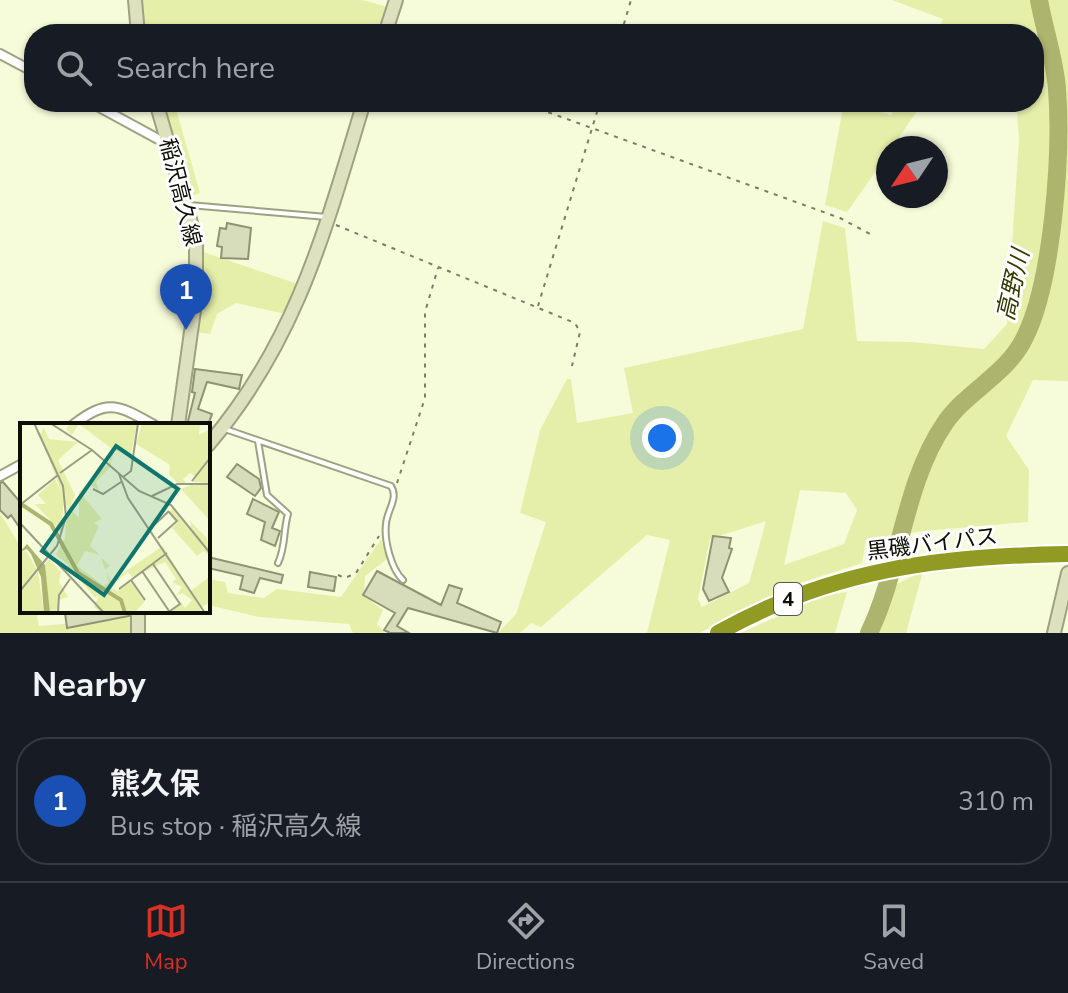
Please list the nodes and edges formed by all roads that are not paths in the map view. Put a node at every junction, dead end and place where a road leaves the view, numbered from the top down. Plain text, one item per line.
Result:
1 (135, 0) edge
2 (391, 1) edge
3 (137, 24) edge
4 (387, 24) edge
5 (0, 54) edge
6 (24, 67) edge
7 (109, 112) edge
8 (159, 112) edge
9 (361, 112) edge
10 (170, 145) junction
11 (189, 205) junction
12 (328, 220) junction
13 (76, 423) edge
14 (150, 423) edge
15 (178, 423) edge
16 (222, 429) junction
17 (258, 441) junction
18 (210, 443) edge
19 (20, 465) edge
20 (0, 476) edge
21 (1068, 554) edge
22 (278, 563) dead end
23 (1068, 573) edge
24 (403, 580) dead end
25 (718, 633) edge
26 (1054, 633) edge

1 - 3 street
2 - 4 street
5 - 6 street
7 - 10 street
8 - 10 street, 稲沢高久線
9 - 12 street
10 - 11 street, 稲沢高久線
11 - 12 lane
11 - 15 street, 稲沢高久線
12 - 16 street
13 - 14 street
16 - 17 lane
16 - 18 street
17 - 22 lane
17 - 24 lane
19 - 20 street
21 - 25 highway, 黒磯バイパス / 4
23 - 26 street

